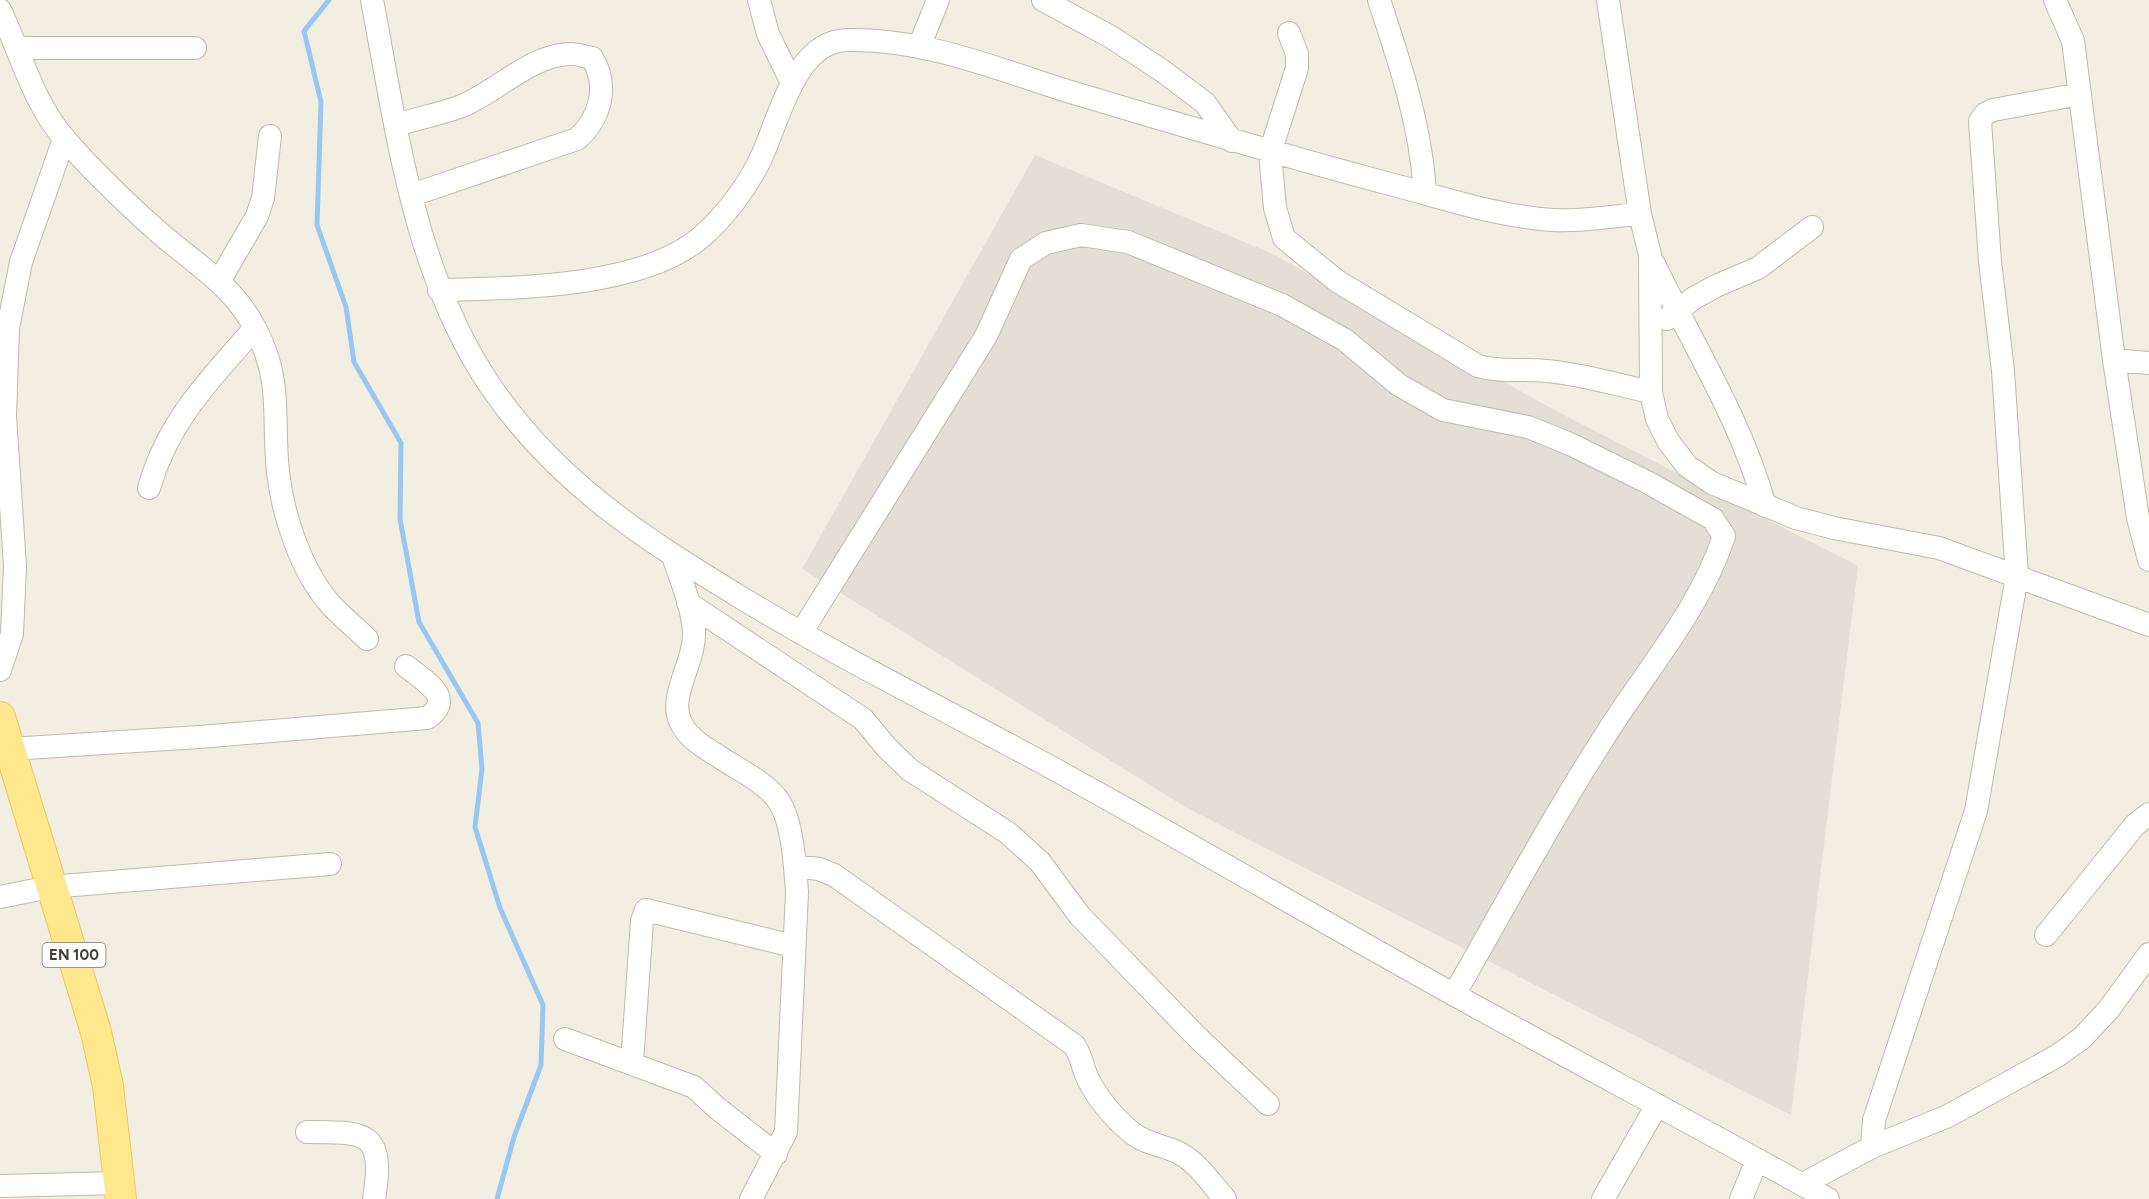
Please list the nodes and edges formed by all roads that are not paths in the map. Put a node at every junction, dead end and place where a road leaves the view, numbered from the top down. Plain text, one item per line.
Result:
1 (372, 0) edge
2 (759, 0) edge
3 (938, 0) edge
4 (1043, 0) edge
5 (1379, 0) edge
6 (1608, 0) edge
7 (2055, 0) edge
8 (0, 10) edge
9 (1289, 33) dead end
10 (919, 47) junction
11 (19, 48) junction
12 (195, 48) dead end
13 (792, 83) junction
14 (2080, 94) junction
15 (396, 124) junction
16 (270, 136) dead end
17 (64, 139) junction
18 (1232, 141) junction
19 (1270, 153) junction
20 (1425, 193) junction
21 (412, 195) junction
22 (1640, 214) junction
23 (1812, 227) dead end
24 (1650, 255) junction
25 (220, 280) junction
26 (439, 290) junction
27 (1677, 311) junction
28 (255, 328) junction
29 (1652, 330) junction
30 (2114, 360) junction
31 (2149, 363) edge
32 (1651, 392) junction
33 (149, 488) dead end
34 (1765, 506) junction
35 (673, 556) junction
36 (2149, 560) edge
37 (2017, 576) junction
38 (688, 603) junction
39 (2149, 625) edge
40 (801, 633) junction
41 (367, 639) dead end
42 (406, 666) dead end
43 (0, 670) edge
44 (0, 717) edge
45 (10, 749) junction
46 (2149, 814) edge
47 (330, 864) dead end
48 (795, 866) junction
49 (50, 886) junction
50 (0, 897) edge
51 (2046, 935) dead end
52 (793, 946) junction
53 (2149, 954) edge
54 (1454, 994) junction
55 (565, 1039) dead end
56 (632, 1063) junction
57 (1268, 1104) dead end
58 (1657, 1105) junction
59 (307, 1132) dead end
60 (1872, 1147) junction
61 (776, 1154) junction
62 (1757, 1160) junction
63 (1803, 1184) junction
64 (0, 1186) edge
65 (120, 1191) edge
66 (374, 1199) edge
67 (751, 1199) edge
68 (1225, 1199) edge
69 (1603, 1199) edge
70 (1741, 1199) edge
71 (1828, 1199) edge

1 - 15 street
2 - 13 street
3 - 10 street
4 - 18 street
5 - 20 street
6 - 22 street
7 - 14 street
8 - 11 street
9 - 19 street
10 - 13 street
10 - 18 street
11 - 12 street
11 - 17 street
13 - 26 street
14 - 30 street
14 - 37 street
15 - 21 street
15 - 21 street
16 - 25 street
17 - 25 street
17 - 43 street
18 - 19 street
19 - 20 street
19 - 32 street
20 - 22 street
21 - 26 street
22 - 24 street
23 - 27 street
24 - 27 street
24 - 29 street
25 - 28 street
26 - 35 street
27 - 29 street
27 - 34 street
28 - 33 street
28 - 41 street
29 - 32 street
30 - 31 street
30 - 36 street
32 - 34 street
34 - 37 street
35 - 38 street
35 - 40 street
37 - 39 street
37 - 60 street
38 - 48 street
38 - 57 street
40 - 54 street
40 - 54 street
42 - 45 street
44 - 45 main road, EN 100
45 - 49 main road, EN 100
46 - 51 street
47 - 49 street
48 - 52 street
48 - 68 street
49 - 50 street
49 - 65 main road, EN 100
52 - 56 street
52 - 61 street
53 - 60 street
54 - 58 street
55 - 56 street
56 - 61 street
58 - 62 street
58 - 69 street
59 - 66 street
60 - 63 street
61 - 67 street
62 - 63 street
62 - 70 street
63 - 71 street
64 - 65 street

